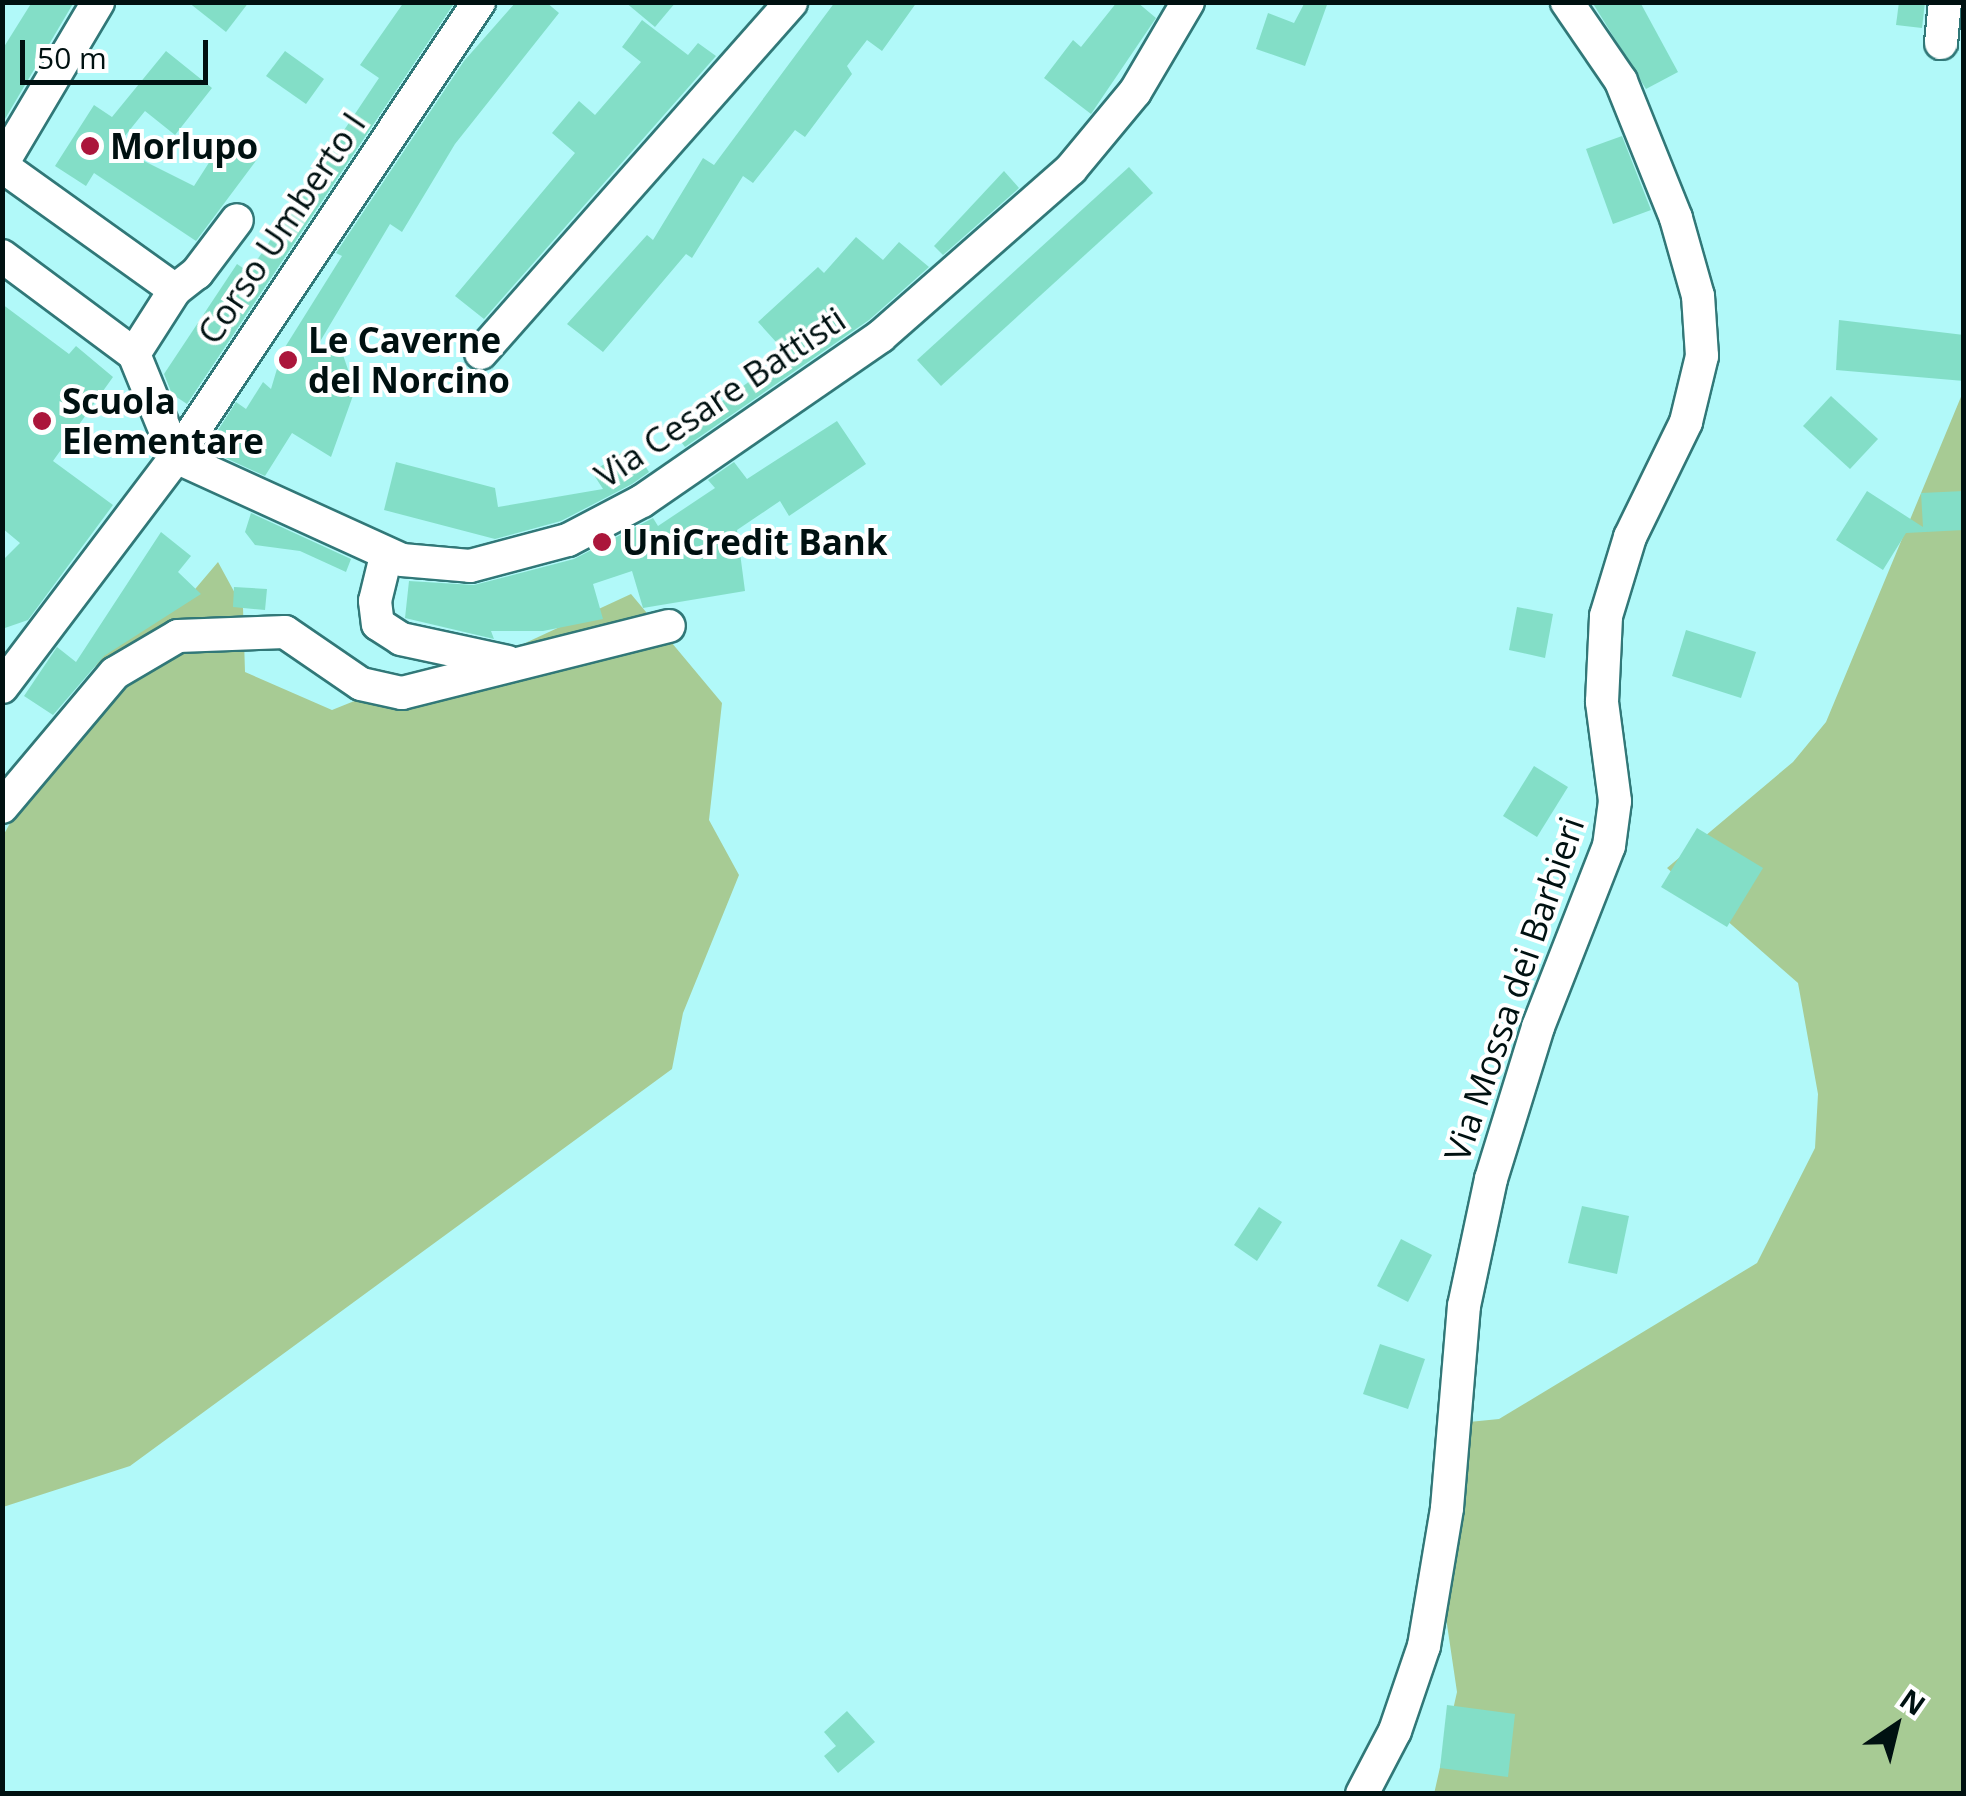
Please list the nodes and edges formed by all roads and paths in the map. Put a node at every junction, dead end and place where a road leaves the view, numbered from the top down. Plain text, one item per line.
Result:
1 (98, 2) edge
2 (479, 2) edge
3 (791, 2) edge
4 (1188, 2) edge
5 (1567, 2) edge
6 (1945, 2) edge
7 (1941, 43) dead end
8 (2, 165) edge
9 (237, 220) dead end
10 (2, 256) edge
11 (175, 290) junction
12 (480, 353) dead end
13 (134, 354) junction
14 (176, 456) junction
15 (386, 556) junction
16 (669, 626) dead end
17 (513, 663) junction
18 (2, 687) edge
19 (16, 764) edge
20 (2, 806) edge
21 (1362, 1794) edge

1 - 8 street
2 - 14 street, Corso Umberto I
3 - 12 street
4 - 15 street, Via Cesare Battisti
5 - 21 street, Via Mossa dei Barbieri
6 - 7 street
8 - 11 street
9 - 11 street
10 - 13 street
11 - 13 street
13 - 14 street
14 - 15 street, Via Cesare Battisti
14 - 18 street, Corso Umberto I
15 - 17 street
16 - 17 street
17 - 19 street
19 - 20 street

